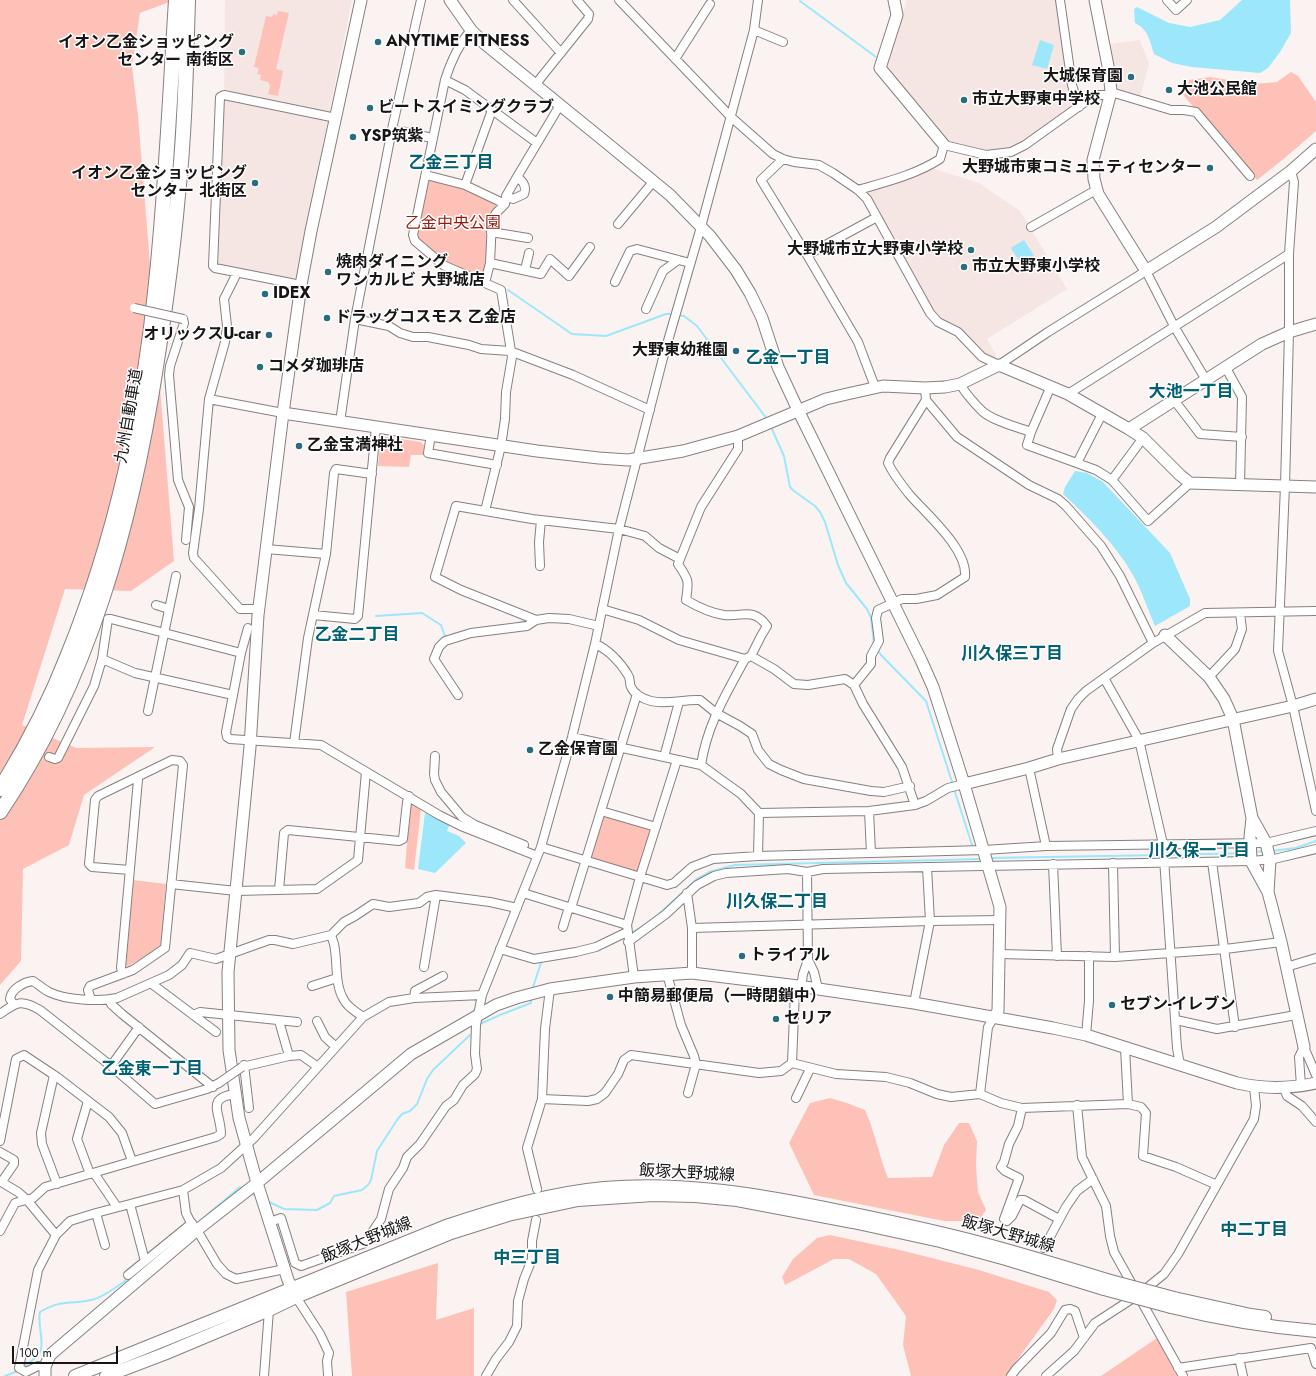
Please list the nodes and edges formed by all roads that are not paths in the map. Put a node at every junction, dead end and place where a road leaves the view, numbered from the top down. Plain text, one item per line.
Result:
1 (176, 0) edge
2 (188, 0) edge
3 (361, 0) edge
4 (421, 0) edge
5 (450, 0) edge
6 (512, 0) edge
7 (576, 0) edge
8 (619, 0) edge
9 (758, 0) edge
10 (894, 0) edge
11 (1060, 0) edge
12 (1095, 0) edge
13 (1167, 0) edge
14 (1187, 0) edge
15 (710, 4) dead end
16 (471, 30) junction
17 (754, 30) junction
18 (783, 42) dead end
19 (561, 52) junction
20 (675, 59) junction
21 (445, 80) junction
22 (535, 85) junction
23 (1111, 94) junction
24 (560, 105) junction
25 (1079, 107) junction
26 (492, 110) junction
27 (730, 117) junction
28 (336, 118) junction
29 (392, 129) junction
30 (432, 138) junction
31 (537, 143) junction
32 (944, 145) junction
33 (1316, 149) edge
34 (783, 159) junction
35 (1291, 171) junction
36 (426, 175) junction
37 (1250, 176) dead end
38 (517, 177) junction
39 (654, 182) junction
40 (465, 185) junction
41 (858, 190) junction
42 (1096, 190) junction
43 (506, 200) junction
44 (877, 217) junction
45 (618, 224) dead end
46 (701, 227) junction
47 (1031, 227) dead end
48 (491, 232) junction
49 (528, 238) dead end
50 (590, 247) dead end
51 (529, 253) dead end
52 (1289, 254) junction
53 (807, 255) junction
54 (678, 260) junction
55 (490, 263) junction
56 (690, 263) junction
57 (525, 270) junction
58 (1146, 271) junction
59 (237, 273) junction
60 (485, 282) junction
61 (614, 282) dead end
62 (301, 286) junction
63 (134, 308) dead end
64 (646, 309) dead end
65 (355, 319) junction
66 (1316, 324) edge
67 (1174, 326) junction
68 (1289, 332) junction
69 (510, 351) junction
70 (999, 365) junction
71 (1226, 368) junction
72 (1206, 380) junction
73 (960, 384) junction
74 (1051, 386) junction
75 (875, 387) junction
76 (924, 388) junction
77 (1068, 394) junction
78 (209, 399) junction
79 (926, 400) junction
80 (1174, 400) junction
81 (650, 410) junction
82 (798, 410) junction
83 (282, 413) junction
84 (1102, 414) junction
85 (340, 422) junction
86 (376, 427) junction
87 (1129, 429) junction
88 (1031, 432) junction
89 (431, 435) junction
90 (738, 436) junction
91 (1242, 437) junction
92 (1143, 438) junction
93 (501, 446) junction
94 (638, 459) junction
95 (1077, 463) junction
96 (497, 465) junction
97 (372, 474) junction
98 (1112, 480) junction
99 (1190, 482) junction
100 (1240, 485) junction
101 (1285, 486) junction
102 (1316, 488) edge
103 (485, 511) junction
104 (541, 520) junction
105 (619, 529) junction
106 (186, 540) dead end
107 (266, 549) junction
108 (326, 554) junction
109 (680, 559) junction
110 (540, 566) dead end
111 (176, 576) dead end
112 (893, 602) junction
113 (156, 605) dead end
114 (169, 609) junction
115 (602, 609) junction
116 (259, 610) junction
117 (1280, 611) junction
118 (1316, 611) edge
119 (1240, 613) junction
120 (313, 615) junction
121 (536, 620) junction
122 (599, 626) junction
123 (248, 628) dead end
124 (164, 633) junction
125 (1165, 635) junction
126 (1152, 643) junction
127 (595, 644) junction
128 (241, 653) junction
129 (748, 658) junction
130 (102, 659) junction
131 (1209, 676) junction
132 (155, 678) junction
133 (1104, 678) junction
134 (854, 685) junction
135 (637, 694) junction
136 (234, 695) junction
137 (458, 695) dead end
138 (1316, 699) edge
139 (679, 702) junction
140 (1293, 706) junction
141 (148, 711) dead end
142 (716, 714) junction
143 (1233, 719) junction
144 (572, 737) junction
145 (1139, 740) junction
146 (250, 741) junction
147 (294, 743) junction
148 (620, 748) junction
149 (435, 756) dead end
150 (49, 757) dead end
151 (664, 757) junction
152 (1058, 759) junction
153 (677, 760) junction
154 (701, 765) junction
155 (1029, 768) junction
156 (366, 772) junction
157 (137, 777) junction
158 (961, 785) junction
159 (910, 786) junction
160 (0, 789) edge
161 (408, 796) junction
162 (915, 805) junction
163 (601, 811) junction
164 (869, 811) junction
165 (1316, 811) edge
166 (0, 812) edge
167 (759, 813) junction
168 (1252, 818) junction
169 (656, 827) junction
170 (1316, 831) edge
171 (360, 837) junction
172 (1266, 843) junction
173 (1251, 844) junction
174 (1163, 845) junction
175 (1046, 846) junction
176 (1316, 849) edge
177 (984, 850) junction
178 (539, 851) junction
179 (871, 854) junction
180 (758, 856) junction
181 (586, 860) junction
182 (1270, 860) junction
183 (1163, 861) junction
184 (1251, 861) junction
185 (1212, 862) junction
186 (1113, 863) junction
187 (1053, 864) junction
188 (989, 866) junction
189 (927, 867) junction
190 (130, 870) junction
191 (807, 872) junction
192 (640, 877) junction
193 (171, 884) junction
194 (279, 890) junction
195 (236, 891) junction
196 (1268, 892) junction
197 (523, 893) junction
198 (687, 893) junction
199 (436, 895) junction
200 (570, 907) junction
201 (517, 908) junction
202 (1001, 920) junction
203 (930, 921) junction
204 (808, 925) junction
205 (563, 927) dead end
206 (627, 928) junction
207 (692, 928) junction
208 (331, 935) junction
209 (628, 942) junction
210 (1281, 942) junction
211 (500, 949) junction
212 (1225, 949) junction
213 (230, 953) junction
214 (1000, 954) junction
215 (1170, 954) junction
216 (1057, 956) junction
217 (1089, 956) junction
218 (1115, 957) junction
219 (1316, 958) edge
220 (808, 960) junction
221 (424, 967) dead end
222 (1286, 967) junction
223 (692, 973) junction
224 (122, 974) junction
225 (667, 974) junction
226 (443, 976) dead end
227 (337, 978) junction
228 (634, 978) junction
229 (152, 984) junction
230 (312, 986) dead end
231 (798, 986) junction
232 (550, 989) junction
233 (818, 989) junction
234 (482, 995) junction
235 (414, 998) junction
236 (92, 1000) junction
237 (110, 1000) junction
238 (914, 1004) junction
239 (14, 1005) junction
240 (0, 1014) edge
241 (193, 1015) junction
242 (228, 1015) junction
243 (1296, 1015) junction
244 (479, 1016) junction
245 (363, 1017) junction
246 (994, 1017) junction
247 (1176, 1020) junction
248 (279, 1021) junction
249 (317, 1021) dead end
250 (297, 1022) dead end
251 (1235, 1026) junction
252 (139, 1027) junction
253 (216, 1032) dead end
254 (1086, 1035) junction
255 (336, 1047) junction
256 (1304, 1047) junction
257 (1125, 1048) junction
258 (289, 1056) junction
259 (792, 1063) junction
260 (696, 1064) junction
261 (1180, 1065) junction
262 (111, 1066) junction
263 (243, 1066) junction
264 (318, 1067) junction
265 (810, 1068) junction
266 (54, 1075) junction
267 (1316, 1075) edge
268 (1316, 1083) edge
269 (216, 1085) junction
270 (1301, 1086) junction
271 (1254, 1087) junction
272 (1284, 1088) junction
273 (688, 1092) dead end
274 (235, 1094) junction
275 (980, 1094) junction
276 (796, 1098) dead end
277 (542, 1100) junction
278 (88, 1101) junction
279 (1128, 1104) junction
280 (1077, 1106) junction
281 (249, 1108) dead end
282 (1022, 1108) junction
283 (1316, 1122) edge
284 (0, 1141) edge
285 (246, 1145) junction
286 (0, 1152) edge
287 (132, 1161) junction
288 (92, 1174) junction
289 (1093, 1180) junction
290 (257, 1183) junction
291 (57, 1184) junction
292 (1217, 1185) junction
293 (537, 1189) dead end
294 (183, 1190) junction
295 (27, 1200) junction
296 (130, 1204) junction
297 (117, 1207) junction
298 (96, 1213) junction
299 (1059, 1219) junction
300 (536, 1220) dead end
301 (270, 1222) junction
302 (194, 1227) junction
303 (0, 1231) edge
304 (56, 1235) junction
305 (105, 1246) dead end
306 (1044, 1248) dead end
307 (145, 1261) junction
308 (285, 1269) junction
309 (128, 1275) dead end
310 (294, 1293) junction
311 (1138, 1295) junction
312 (1173, 1303) junction
313 (269, 1310) junction
314 (1316, 1323) edge
315 (1316, 1331) edge
316 (1084, 1338) junction
317 (1238, 1358) junction
318 (1316, 1364) edge
319 (1178, 1368) junction
320 (45, 1371) edge
321 (328, 1375) dead end
322 (75, 1376) edge
323 (106, 1376) edge
324 (264, 1376) edge
325 (486, 1376) edge
326 (1011, 1376) edge
327 (1046, 1376) edge
328 (1183, 1376) edge
329 (1243, 1376) edge

1 - 160 highway, 九州自動車道
2 - 166 highway, 九州自動車道
3 - 28 street
4 - 29 street
5 - 16 street
6 - 19 street
7 - 19 street
8 - 20 street
9 - 17 street
10 - 32 street
11 - 25 street
12 - 23 street
13 - 14 street
15 - 20 street
16 - 21 street
16 - 22 street
17 - 18 street
17 - 27 street
19 - 22 street
20 - 27 street
21 - 26 street
21 - 30 street
22 - 24 street
23 - 25 street
23 - 37 street
23 - 42 street
24 - 31 street
24 - 39 street
25 - 32 street
26 - 31 street
26 - 40 street
27 - 34 street
27 - 46 street
28 - 59 street
28 - 62 street
29 - 30 street
29 - 65 street
30 - 36 street
31 - 38 street
32 - 41 street
33 - 35 street
34 - 41 street
34 - 53 street
35 - 52 street
35 - 58 street
36 - 40 street
36 - 60 street
38 - 43 street
38 - 43 street
39 - 45 street
39 - 46 street
40 - 43 street
41 - 44 street
42 - 47 street
42 - 58 street
43 - 48 street
44 - 53 street
44 - 70 street
46 - 56 street
46 - 82 street
48 - 49 street
48 - 55 street
50 - 57 street
51 - 57 street
52 - 67 street
52 - 68 street
53 - 75 street
54 - 56 street
54 - 61 street
54 - 64 street
55 - 57 street
55 - 60 street
56 - 81 street
58 - 67 street
58 - 70 street
59 - 62 street
59 - 78 street
60 - 69 street
62 - 83 street
63 - 106 street, bridge
65 - 69 street
65 - 85 street
66 - 68 street
67 - 72 street
67 - 77 street
68 - 71 street
68 - 101 street
69 - 81 street
69 - 93 street
70 - 73 street
70 - 74 street
71 - 72 street
71 - 91 street
72 - 80 street
73 - 76 street
73 - 88 street
74 - 77 street
74 - 88 street
75 - 76 street
75 - 82 street
76 - 79 street
77 - 84 street
78 - 83 street
78 - 116 street
79 - 112 street
79 - 126 street
80 - 87 street
80 - 91 street
81 - 94 street
82 - 90 street
82 - 112 street
83 - 85 street
83 - 107 street
84 - 87 street
84 - 95 street
85 - 86 street
86 - 89 street
86 - 97 street
87 - 92 street
88 - 95 street
89 - 93 street
89 - 96 street
90 - 94 street
90 - 109 street
91 - 100 street
92 - 98 street
92 - 99 street
93 - 94 street
93 - 96 street
94 - 105 street
95 - 98 street
96 - 103 street
97 - 108 street
97 - 120 street
98 - 99 street
99 - 100 street
100 - 101 street
101 - 102 street
101 - 117 street
103 - 104 street
103 - 121 street
104 - 105 street
104 - 110 street
105 - 109 street
105 - 115 street
107 - 108 street
107 - 116 street
108 - 120 street
109 - 129 street
111 - 114 street
112 - 134 street
112 - 158 street
113 - 114 street
114 - 124 street
115 - 122 street
115 - 129 street
116 - 146 street
117 - 118 street
117 - 119 street
117 - 140 street
119 - 125 street
119 - 131 street
120 - 147 street
121 - 122 street
121 - 137 street
122 - 127 street
123 - 128 street
124 - 128 street
124 - 130 street
124 - 132 street
125 - 126 street
125 - 131 street
126 - 133 street
127 - 135 street
127 - 144 street
128 - 136 street
129 - 134 street
129 - 142 street
130 - 132 street
130 - 150 street
131 - 143 street
132 - 136 street
132 - 141 street
133 - 145 street
133 - 152 street
134 - 159 street
135 - 139 street
135 - 148 street
136 - 146 street
138 - 140 street
139 - 142 street
139 - 151 street
140 - 143 street
140 - 165 street
142 - 154 street
142 - 159 street
143 - 145 street
143 - 168 street
144 - 148 street
144 - 178 street
145 - 152 street
145 - 174 street
146 - 147 street
146 - 195 street
147 - 156 street
148 - 151 street
148 - 163 street
149 - 178 street
151 - 153 street
152 - 155 street
153 - 154 street
153 - 169 street
154 - 167 street
155 - 158 street
155 - 175 street
156 - 161 street
156 - 171 street
157 - 190 street
157 - 190 street
157 - 193 street
158 - 162 street
158 - 177 street
159 - 162 street
161 - 171 street
161 - 178 street
162 - 164 street
163 - 169 street
163 - 181 street
164 - 167 street
164 - 179 street
167 - 180 street
168 - 172 street
168 - 173 street
169 - 192 street
170 - 172 street
171 - 194 street
171 - 194 street
172 - 173 street
172 - 182 street
173 - 174 street
173 - 184 street
174 - 175 street
174 - 183 street
175 - 177 street
176 - 182 street
177 - 179 street
177 - 188 street
178 - 181 street
178 - 197 street
179 - 180 street
180 - 192 street
181 - 192 street
181 - 200 street
182 - 184 street
182 - 196 street
183 - 185 street
183 - 186 street
183 - 215 street
184 - 185 street
184 - 196 street
185 - 212 street
186 - 187 street
186 - 218 street
187 - 188 street
187 - 216 street
188 - 189 street
188 - 202 street
189 - 191 street
189 - 203 street
190 - 224 street
191 - 198 street
191 - 204 street
192 - 206 street
193 - 195 street
193 - 224 street
194 - 195 street
195 - 213 street
196 - 210 street
197 - 200 street
197 - 201 street
198 - 207 street
198 - 209 street
199 - 201 street
199 - 208 street
199 - 221 street
200 - 205 street
200 - 206 street
201 - 211 street
202 - 203 street
202 - 214 street
203 - 204 street
203 - 238 street
204 - 207 street
204 - 220 street
206 - 209 street
206 - 211 street
207 - 223 street
208 - 213 street
208 - 227 street
209 - 228 street
210 - 212 street
210 - 222 street
211 - 234 street
212 - 215 street
212 - 251 street
213 - 229 street
213 - 242 street
214 - 216 street
214 - 246 street
215 - 218 street
215 - 247 street
216 - 217 street
217 - 218 street
217 - 254 street
219 - 222 street
220 - 231 street
220 - 233 street
222 - 243 street
223 - 225 street
223 - 231 street
224 - 236 street
225 - 228 street
225 - 260 street
226 - 235 street
227 - 230 street
227 - 245 street
228 - 232 street
229 - 237 street
229 - 241 street
231 - 233 street
231 - 259 street
232 - 244 street
232 - 277 street
233 - 238 street
234 - 235 street
234 - 244 street
235 - 245 street
236 - 237 street
236 - 239 street
237 - 252 street
238 - 246 street
239 - 240 street
239 - 262 street
241 - 242 street
241 - 253 street
242 - 248 street
242 - 274 street
243 - 251 street
243 - 256 street
244 - 290 street
244 - 301 street
245 - 255 street
246 - 254 street
246 - 275 street
247 - 251 street
247 - 261 street
248 - 250 street
248 - 258 street
249 - 255 street
252 - 262 street
252 - 269 street
254 - 257 street
255 - 264 street
256 - 267 street
256 - 270 street
257 - 261 street
257 - 279 street
258 - 263 street
258 - 264 street
259 - 260 street
259 - 265 street
260 - 273 street
260 - 277 street
261 - 271 street
262 - 269 street
263 - 269 street, bridge
263 - 281 street
264 - 285 street
265 - 275 street
265 - 276 street
266 - 278 street
266 - 284 street
266 - 291 street
268 - 270 street
270 - 272 street
271 - 272 street
271 - 292 street
272 - 283 street
274 - 285 street
274 - 287 street
275 - 282 street
277 - 293 street
278 - 287 street
278 - 288 street
279 - 280 street
279 - 292 street
280 - 282 street
280 - 289 street
282 - 299 street
285 - 290 street
285 - 294 street
286 - 295 street
287 - 288 street
288 - 291 street
288 - 297 street
289 - 299 street
289 - 311 street
290 - 301 street
290 - 302 street
291 - 295 street
292 - 311 street
294 - 296 street
294 - 302 street
295 - 303 street
295 - 304 street
296 - 297 street
296 - 307 street
297 - 298 street
298 - 304 street
298 - 305 street
299 - 306 street
300 - 325 street
301 - 308 street
302 - 307 street
302 - 308 street
302 - 320 street
304 - 320 street
307 - 309 street
308 - 310 street
310 - 312 main road, 飯塚大野城線, bridge
310 - 313 main road, 飯塚大野城線
310 - 321 street
310 - 322 main road, 飯塚大野城線
311 - 316 street
311 - 319 street
312 - 314 main road, 飯塚大野城線
312 - 315 main road, 飯塚大野城線
313 - 323 main road, 飯塚大野城線
313 - 324 street
316 - 326 street
316 - 327 street
317 - 318 street
317 - 319 street
317 - 329 street
319 - 328 street

